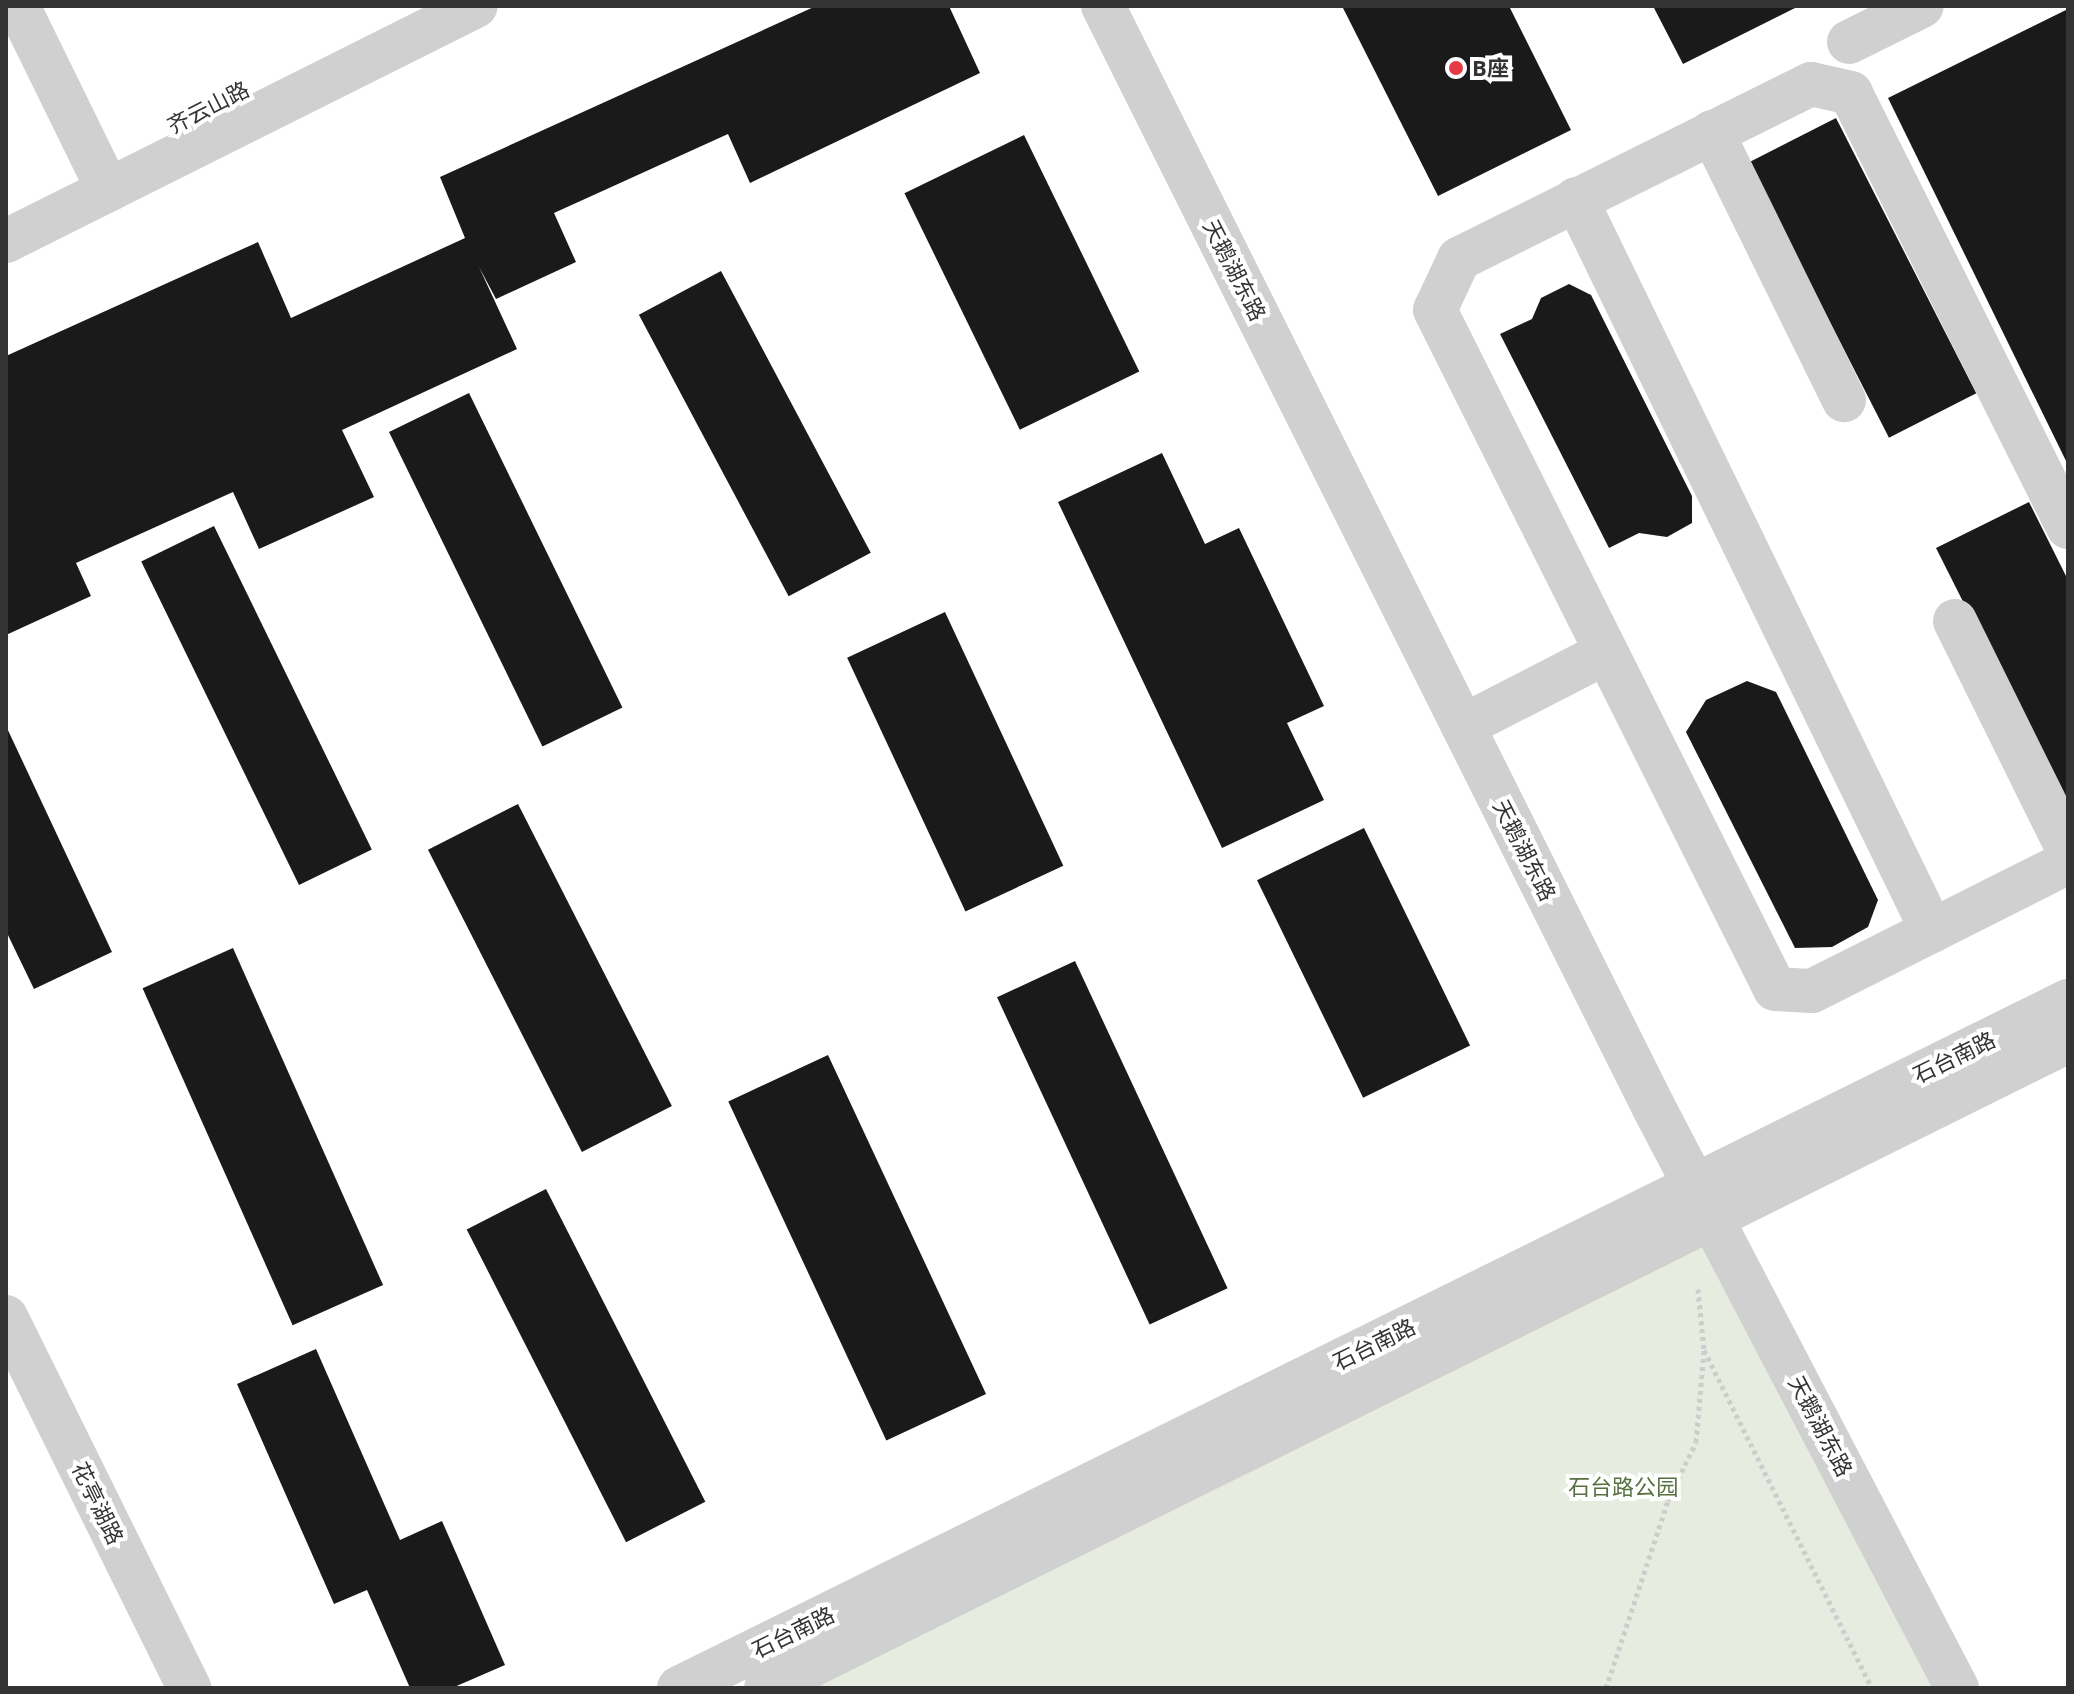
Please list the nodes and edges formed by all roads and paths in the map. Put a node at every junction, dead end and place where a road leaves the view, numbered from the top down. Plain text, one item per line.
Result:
1 (18, 6) edge
2 (409, 6) edge
3 (476, 6) edge
4 (1103, 6) edge
5 (1922, 6) edge
6 (1849, 42) dead end
7 (1712, 132) junction
8 (101, 176) junction
9 (1576, 199) junction
10 (6, 207) edge
11 (6, 241) edge
12 (1844, 400) dead end
13 (2068, 527) edge
14 (1955, 621) dead end
15 (1605, 653) junction
16 (1463, 726) junction
17 (2068, 850) edge
18 (2068, 862) edge
19 (1932, 931) junction
20 (2068, 1001) edge
21 (2068, 1041) edge
22 (1696, 1212) junction
23 (6, 1317) edge
24 (1704, 1350) junction
25 (189, 1688) edge
26 (679, 1688) edge
27 (766, 1688) edge
28 (1606, 1688) edge
29 (1872, 1688) edge
30 (1957, 1688) edge

1 - 8 street
2 - 8 street, 齐云山路
3 - 8 street
4 - 16 street, 天鹅湖东路
5 - 6 street
7 - 9 street
7 - 12 street
7 - 13 street
8 - 10 street, 齐云山路
8 - 11 street
9 - 15 street
9 - 19 street
14 - 17 street
15 - 16 street
15 - 19 street
16 - 22 street, 天鹅湖东路
18 - 19 street
20 - 22 street, 石台南路
21 - 22 street, 石台南路
22 - 24 path
22 - 26 street, 石台南路
22 - 27 street, 石台南路
22 - 30 street, 天鹅湖东路
23 - 25 street, 花亭湖路
24 - 28 path
24 - 29 path

